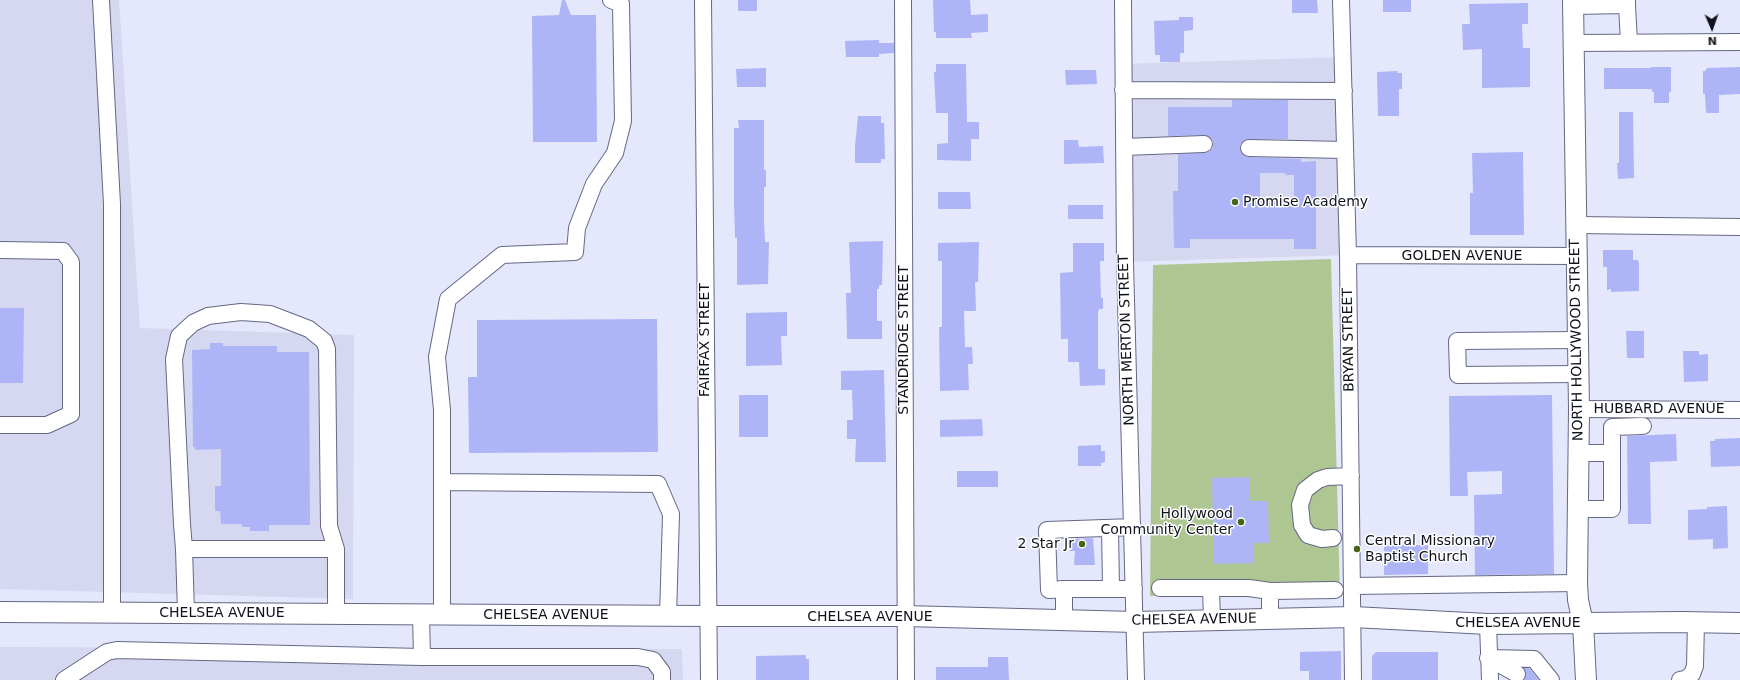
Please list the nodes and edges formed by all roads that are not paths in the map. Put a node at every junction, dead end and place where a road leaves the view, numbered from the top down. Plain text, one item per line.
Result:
1 (101, 0) edge
2 (611, 0) edge
3 (703, 0) edge
4 (903, 0) edge
5 (1123, 0) edge
6 (1342, 0) edge
7 (1573, 3) edge
8 (1627, 3) edge
9 (1740, 42) edge
10 (1573, 43) junction
11 (1629, 43) junction
12 (1123, 90) junction
13 (1344, 91) junction
14 (1204, 144) dead end
15 (1124, 147) junction
16 (1248, 148) dead end
17 (1345, 150) junction
18 (1576, 225) junction
19 (1740, 227) edge
20 (0, 250) edge
21 (1348, 255) junction
22 (1576, 256) junction
23 (1578, 340) junction
24 (1578, 374) junction
25 (1579, 409) junction
26 (1740, 410) edge
27 (0, 425) edge
28 (1643, 426) dead end
29 (1578, 452) junction
30 (1612, 453) junction
31 (1351, 476) junction
32 (442, 482) junction
33 (1578, 509) junction
34 (1132, 527) junction
35 (1110, 528) junction
36 (1333, 538) dead end
37 (184, 549) junction
38 (336, 549) junction
39 (1577, 583) junction
40 (1352, 586) junction
41 (1160, 588) dead end
42 (1211, 588) junction
43 (1064, 589) junction
44 (1111, 589) junction
45 (1134, 589) junction
46 (1335, 590) dead end
47 (1270, 591) junction
48 (0, 612) edge
49 (112, 613) junction
50 (186, 613) junction
51 (336, 614) junction
52 (421, 615) junction
53 (442, 615) junction
54 (668, 616) junction
55 (708, 616) junction
56 (905, 616) junction
57 (1353, 617) junction
58 (1270, 619) junction
59 (1064, 620) junction
60 (1212, 620) junction
61 (1136, 622) junction
62 (1696, 622) junction
63 (1583, 623) junction
64 (1740, 623) edge
65 (1488, 624) junction
66 (422, 657) junction
67 (1488, 658) junction
68 (1517, 674) dead end
69 (64, 680) edge
70 (662, 680) edge
71 (709, 680) edge
72 (906, 680) edge
73 (1136, 680) edge
74 (1353, 680) edge
75 (1490, 680) edge
76 (1551, 680) edge
77 (1586, 680) edge
78 (1680, 680) edge

1 - 49 street
2 - 32 street
3 - 55 street, FAIRFAX STREET
4 - 56 street, STANDRIDGE STREET
5 - 12 street, NORTH MERTON STREET
6 - 13 street, BRYAN STREET
7 - 8 street
7 - 10 main road, NORTH HOLLYWOOD STREET
8 - 11 street
9 - 11 street
10 - 11 street
10 - 18 main road, NORTH HOLLYWOOD STREET
12 - 13 street
12 - 15 street, NORTH MERTON STREET
13 - 17 street, BRYAN STREET
14 - 15 street
15 - 34 street, NORTH MERTON STREET
16 - 17 street
17 - 21 street, BRYAN STREET
18 - 19 street
18 - 22 main road, NORTH HOLLYWOOD STREET
20 - 27 street
21 - 22 street, GOLDEN AVENUE
21 - 31 street, BRYAN STREET
22 - 23 main road, NORTH HOLLYWOOD STREET
23 - 24 main road, NORTH HOLLYWOOD STREET
23 - 24 street
24 - 25 main road, NORTH HOLLYWOOD STREET
25 - 26 street, HUBBARD AVENUE
25 - 29 main road, NORTH HOLLYWOOD STREET
28 - 30 street
29 - 30 street
29 - 33 main road, NORTH HOLLYWOOD STREET
30 - 33 street
31 - 36 street
31 - 40 street, BRYAN STREET
32 - 53 street
32 - 54 street
33 - 39 main road, NORTH HOLLYWOOD STREET
34 - 35 street
34 - 45 street, NORTH MERTON STREET
35 - 43 street
35 - 44 street
37 - 38 street
37 - 38 street
37 - 50 street
38 - 51 street
39 - 40 street
39 - 63 main road, NORTH HOLLYWOOD STREET
40 - 57 street, BRYAN STREET
41 - 42 street
42 - 47 street
42 - 60 street
43 - 44 street
43 - 59 street
44 - 45 street
45 - 61 street, NORTH MERTON STREET
46 - 47 street
47 - 58 street
48 - 49 main road, CHELSEA AVENUE
49 - 50 main road, CHELSEA AVENUE
50 - 51 main road, CHELSEA AVENUE
51 - 52 main road, CHELSEA AVENUE
52 - 53 main road, CHELSEA AVENUE
52 - 66 street
53 - 54 main road, CHELSEA AVENUE
54 - 55 main road, CHELSEA AVENUE
55 - 56 main road, CHELSEA AVENUE
55 - 71 street, FAIRFAX STREET
56 - 59 main road, CHELSEA AVENUE
56 - 72 street, STANDRIDGE STREET
57 - 58 main road, CHELSEA AVENUE
57 - 65 main road, CHELSEA AVENUE
57 - 74 street, BRYAN STREET
58 - 60 main road, CHELSEA AVENUE
59 - 61 main road, CHELSEA AVENUE
60 - 61 main road, CHELSEA AVENUE
61 - 73 street, NORTH MERTON STREET
62 - 63 main road, CHELSEA AVENUE
62 - 64 main road, CHELSEA AVENUE
62 - 78 street
63 - 65 main road, CHELSEA AVENUE
63 - 77 main road, NORTH HOLLYWOOD STREET
65 - 67 street
66 - 69 street
66 - 70 street
67 - 68 street
67 - 75 street
67 - 76 street

